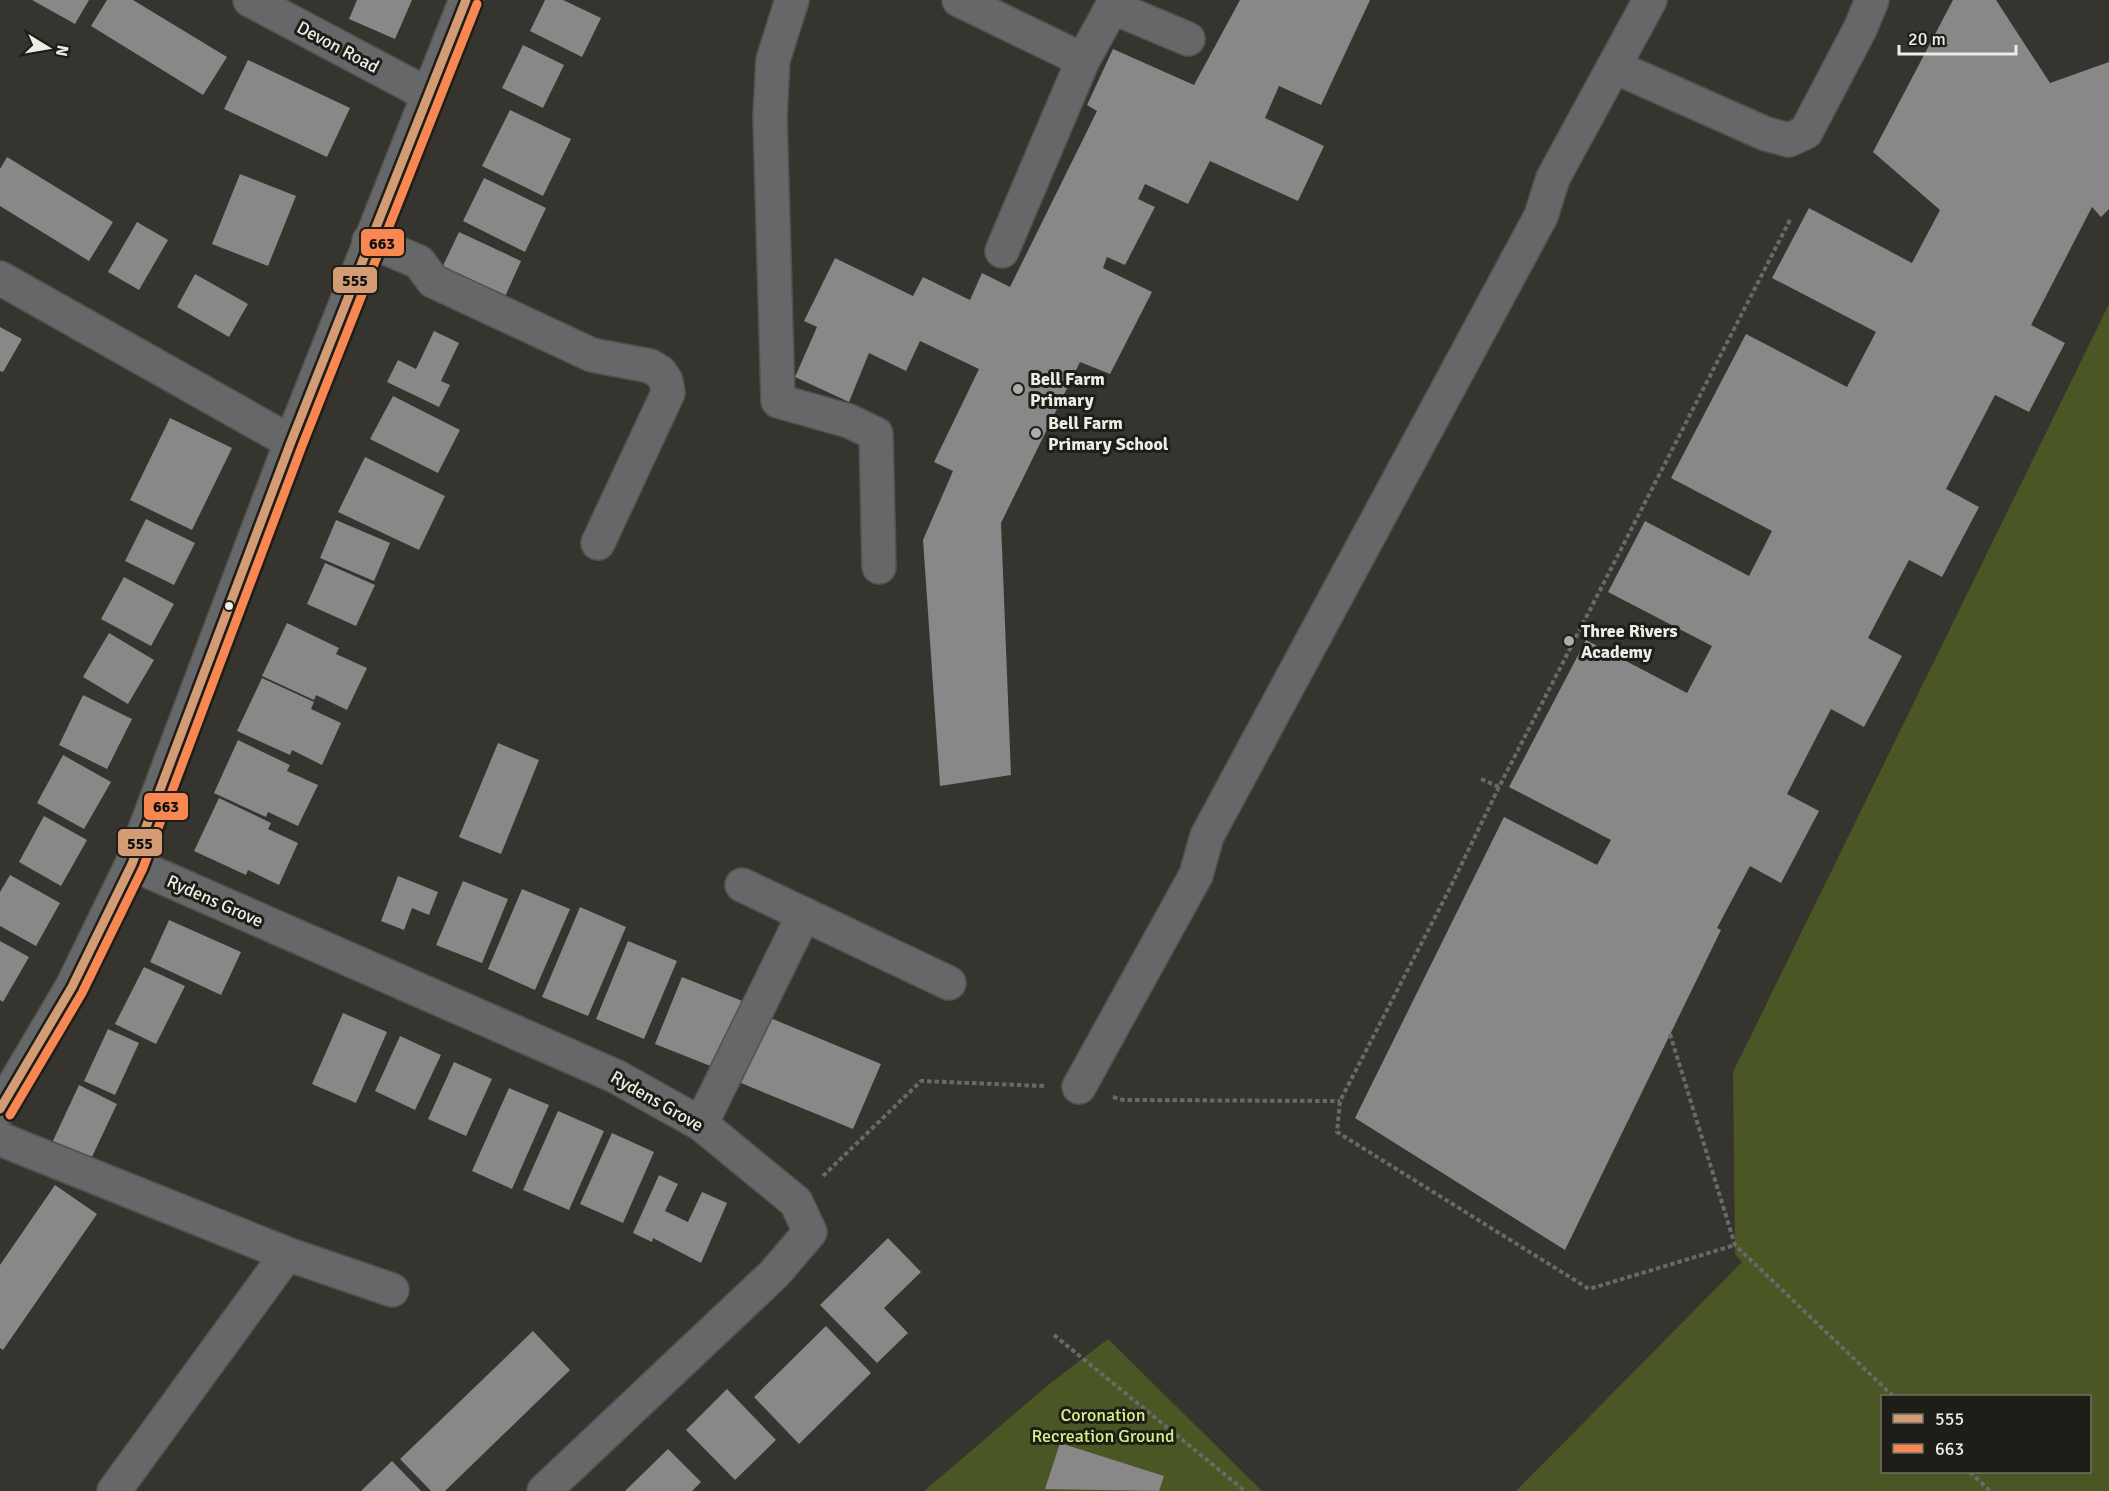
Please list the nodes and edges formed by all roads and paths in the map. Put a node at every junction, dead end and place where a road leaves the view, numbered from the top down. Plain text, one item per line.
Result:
1 (250, 0) edge
2 (466, 0) edge
3 (792, 0) edge
4 (960, 0) edge
5 (1650, 0) edge
6 (1872, 0) edge
7 (1188, 39) dead end
8 (1083, 60) junction
9 (1615, 67) junction
10 (427, 94) junction
11 (1791, 218) dead end
12 (369, 242) junction
13 (1002, 251) dead end
14 (0, 278) edge
15 (291, 441) junction
16 (598, 543) dead end
17 (879, 567) dead end
18 (1481, 779) dead end
19 (1499, 787) junction
20 (132, 864) junction
21 (742, 885) dead end
22 (804, 914) junction
23 (949, 983) dead end
24 (1670, 1034) dead end
25 (1079, 1087) junction
26 (1340, 1101) junction
27 (0, 1109) edge
28 (701, 1124) junction
29 (0, 1139) edge
30 (796, 1202) junction
31 (1735, 1245) junction
32 (286, 1254) junction
33 (392, 1290) dead end
34 (1054, 1335) dead end
35 (1892, 1395) edge
36 (1971, 1473) edge
37 (114, 1491) edge
38 (544, 1491) edge
39 (1245, 1491) edge
40 (1990, 1491) edge

1 - 10 street, Devon Road
2 - 10 street
3 - 17 street
4 - 8 street
5 - 9 street
6 - 9 street
7 - 8 street
8 - 13 street
9 - 25 street
10 - 12 street
11 - 19 path
12 - 15 street
12 - 16 street
14 - 15 street
15 - 20 street
18 - 19 path
19 - 26 path
20 - 27 street
20 - 28 street, Rydens Grove
21 - 22 street
22 - 23 street
22 - 28 street
24 - 31 path
25 - 26 path
25 - 30 path
26 - 31 path
28 - 30 street, Rydens Grove
29 - 32 street
30 - 38 street, Rydens Grove
31 - 35 path
32 - 33 street
32 - 37 street
34 - 39 path
36 - 40 path

